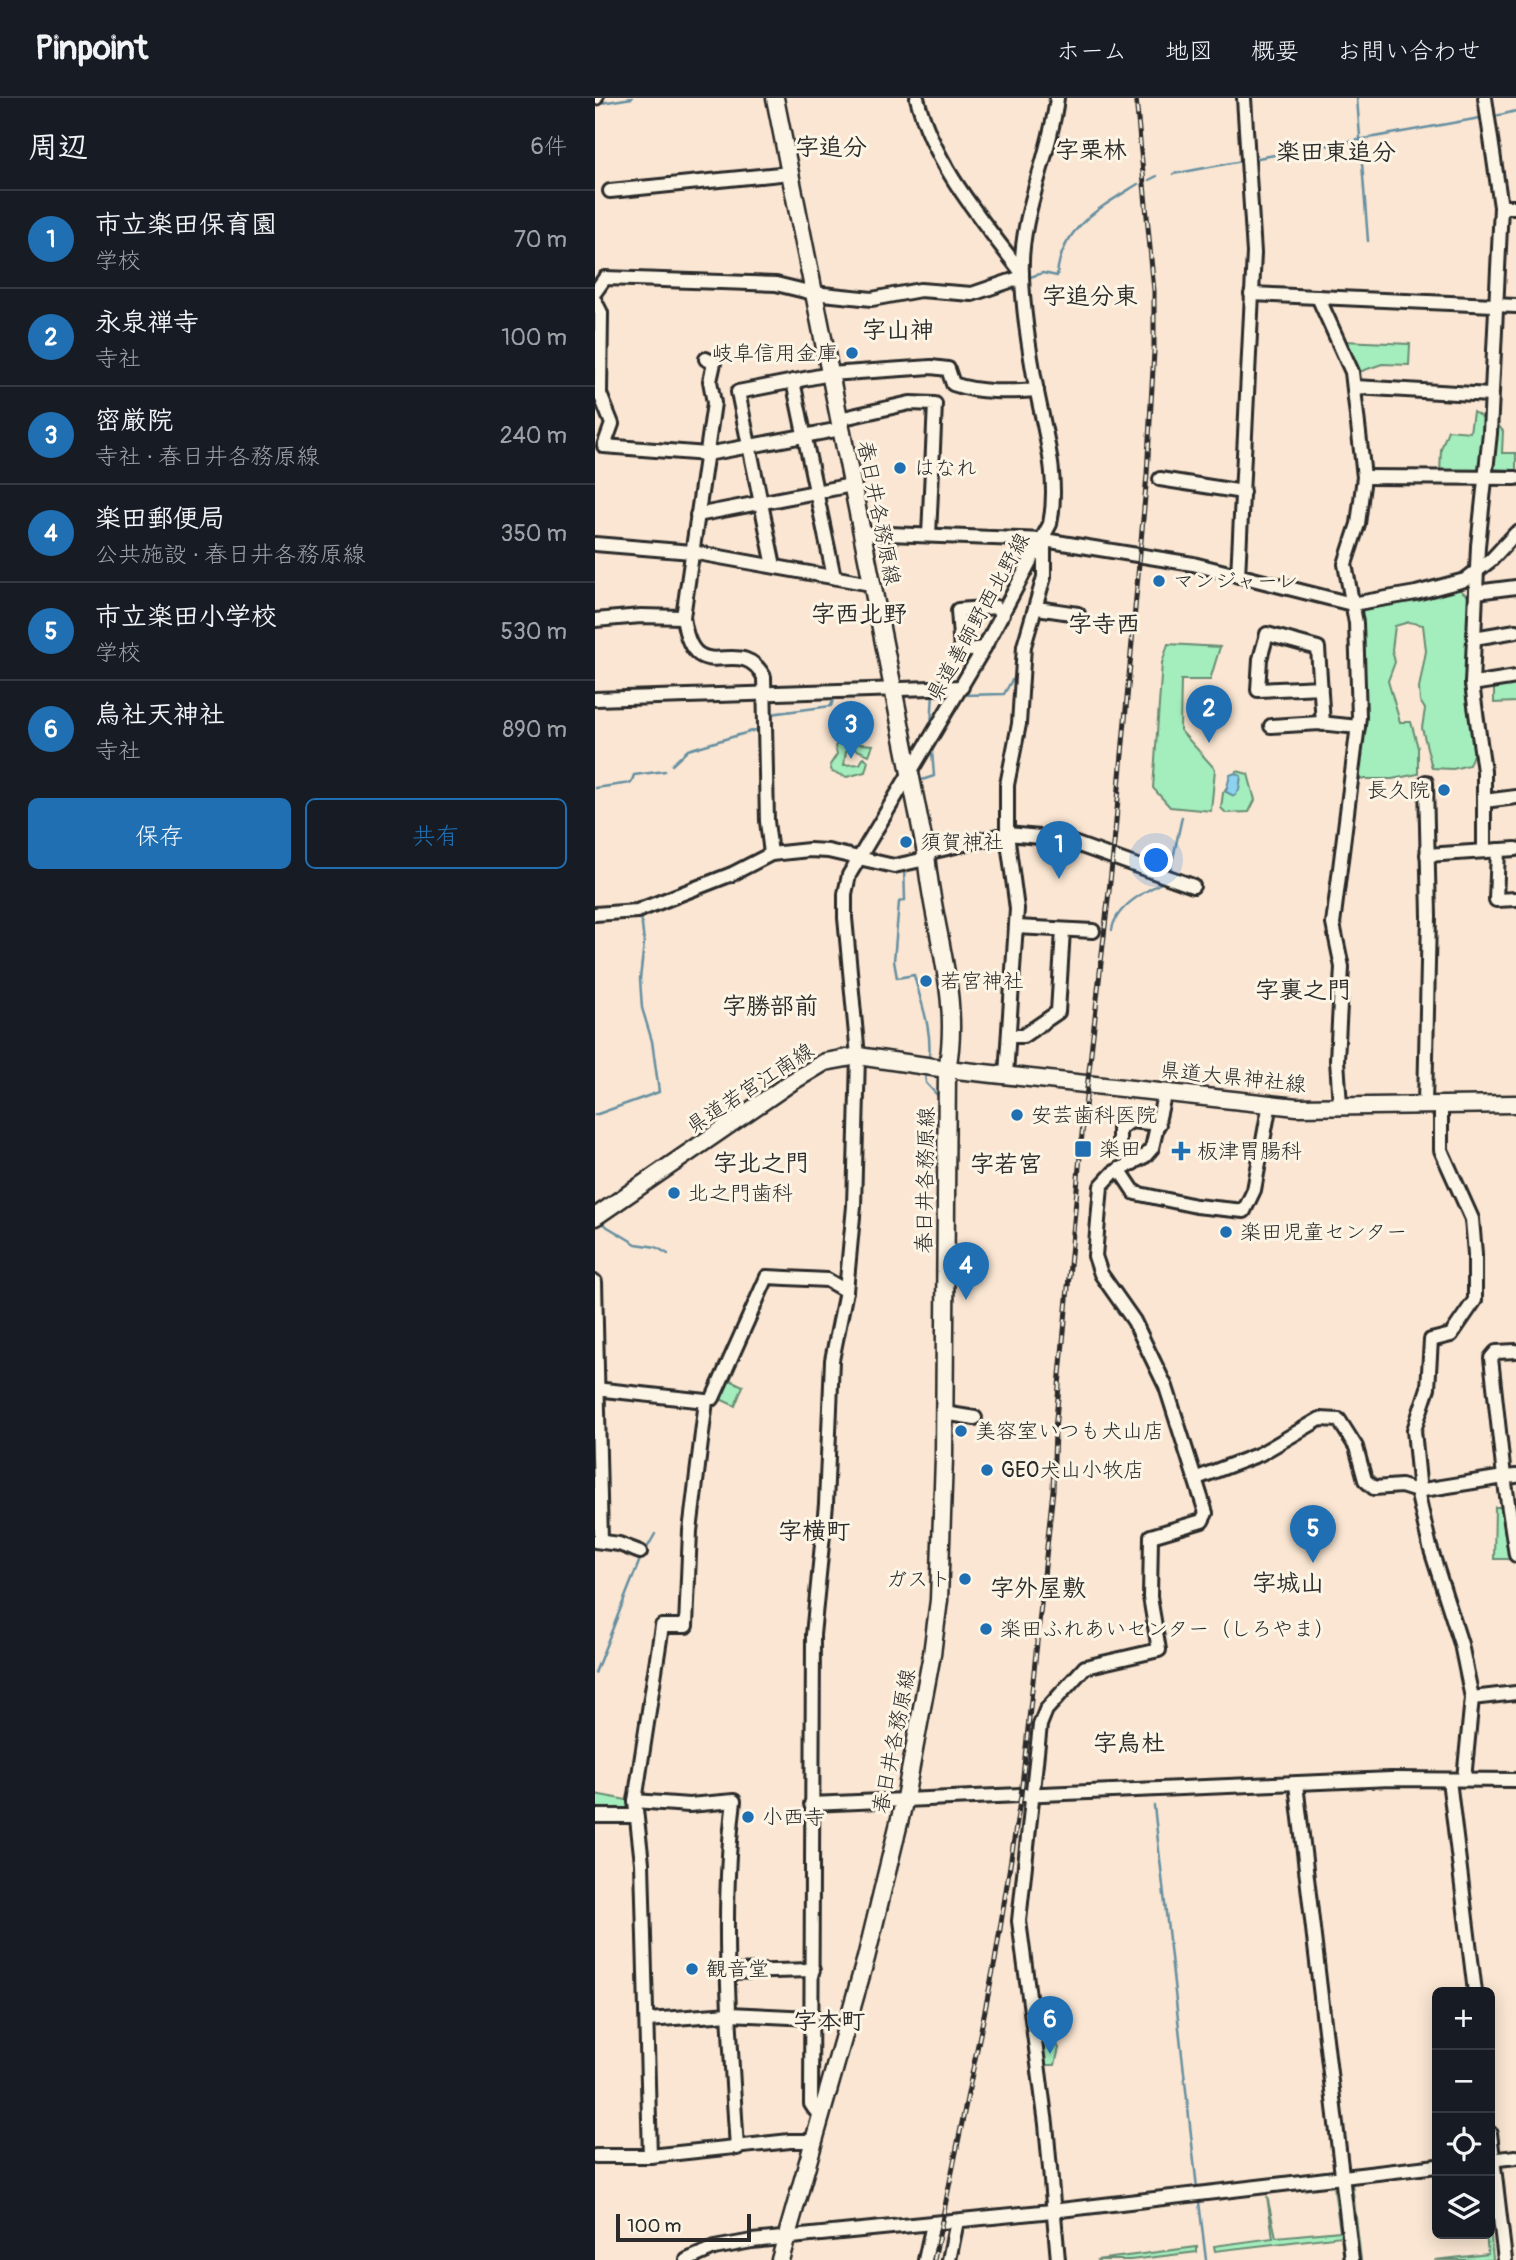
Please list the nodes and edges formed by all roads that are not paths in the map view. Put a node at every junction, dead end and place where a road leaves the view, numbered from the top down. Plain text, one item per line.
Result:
1 (775, 98) edge
2 (917, 98) edge
3 (1057, 98) edge
4 (1244, 98) edge
5 (1485, 98) edge
6 (790, 173) junction
7 (610, 191) dead end
8 (1501, 207) junction
9 (1516, 207) edge
10 (1022, 275) junction
11 (595, 292) edge
12 (813, 293) junction
13 (1251, 294) junction
14 (1318, 297) junction
15 (595, 301) edge
16 (1496, 305) junction
17 (1516, 306) edge
18 (706, 359) dead end
19 (830, 374) junction
20 (793, 381) junction
21 (1355, 387) junction
22 (1037, 390) junction
23 (738, 393) junction
24 (1490, 395) junction
25 (714, 397) junction
26 (840, 424) junction
27 (804, 435) junction
28 (748, 446) junction
29 (708, 454) junction
30 (1364, 477) junction
31 (1160, 478) dead end
32 (1516, 478) edge
33 (1484, 479) junction
34 (852, 485) junction
35 (816, 492) junction
36 (1243, 492) junction
37 (761, 503) junction
38 (697, 515) junction
39 (862, 533) junction
40 (1516, 533) edge
41 (929, 535) junction
42 (1044, 540) junction
43 (595, 544) edge
44 (692, 552) junction
45 (774, 566) junction
46 (1478, 571) junction
47 (1238, 576) junction
48 (834, 577) junction
49 (871, 584) junction
50 (1516, 587) edge
51 (1476, 592) junction
52 (1352, 604) junction
53 (1037, 608) junction
54 (1003, 614) junction
55 (1078, 614) dead end
56 (683, 617) junction
57 (595, 620) edge
58 (1516, 631) edge
59 (1474, 638) junction
60 (984, 649) junction
61 (1516, 677) edge
62 (1472, 684) junction
63 (892, 687) junction
64 (962, 687) junction
65 (1321, 687) junction
66 (766, 693) junction
67 (595, 699) edge
68 (1323, 724) junction
69 (1271, 726) dead end
70 (1358, 727) junction
71 (909, 776) junction
72 (1426, 782) dead end
73 (1516, 797) edge
74 (1484, 800) junction
75 (1007, 834) junction
76 (1516, 849) edge
77 (1491, 851) junction
78 (771, 854) junction
79 (1427, 855) junction
80 (926, 856) junction
81 (859, 857) junction
82 (1193, 886) dead end
83 (1516, 899) edge
84 (595, 914) edge
85 (1016, 928) junction
86 (1063, 930) junction
87 (1093, 931) dead end
88 (1010, 1036) junction
89 (858, 1056) junction
90 (947, 1069) junction
91 (1006, 1075) junction
92 (1165, 1091) junction
93 (1270, 1103) junction
94 (1516, 1104) edge
95 (1433, 1105) junction
96 (1340, 1106) junction
97 (1159, 1124) junction
98 (1133, 1163) junction
99 (1119, 1170) junction
100 (595, 1217) edge
101 (595, 1282) edge
102 (846, 1291) junction
103 (1516, 1351) edge
104 (597, 1389) edge
105 (713, 1398) dead end
106 (944, 1413) junction
107 (975, 1418) dead end
108 (1510, 1477) edge
109 (1197, 1478) junction
110 (1417, 1491) junction
111 (1515, 1527) edge
112 (598, 1541) edge
113 (640, 1552) dead end
114 (1516, 1555) edge
115 (1516, 1693) edge
116 (1472, 1698) junction
117 (1464, 1779) junction
118 (1449, 1780) junction
119 (1516, 1780) edge
120 (1296, 1784) junction
121 (1031, 1795) junction
122 (905, 1798) junction
123 (635, 1801) junction
124 (811, 1804) junction
125 (595, 1816) edge
126 (635, 1816) junction
127 (813, 1969) junction
128 (730, 1972) junction
129 (1474, 1987) edge
130 (730, 2014) junction
131 (811, 2018) junction
132 (648, 2020) junction
133 (823, 2111) junction
134 (814, 2141) junction
135 (737, 2148) junction
136 (595, 2156) edge
137 (650, 2156) junction
138 (1516, 2157) edge
139 (1495, 2160) edge
140 (1432, 2167) edge
141 (1493, 2176) edge
142 (1341, 2178) junction
143 (1052, 2211) junction
144 (957, 2221) junction
145 (933, 2224) junction
146 (786, 2239) junction
147 (687, 2260) edge
148 (781, 2260) edge
149 (925, 2260) edge
150 (949, 2260) edge
151 (1058, 2260) edge
152 (1352, 2260) edge
153 (1505, 2260) edge

1 - 6 main road, 春日井各務原線
2 - 10 street
3 - 10 street, 県道善師野西北野線
4 - 13 street
5 - 8 street
6 - 7 street
6 - 12 main road, 春日井各務原線
8 - 9 street
8 - 16 street
10 - 12 street
10 - 22 street, 県道善師野西北野線
11 - 12 street
12 - 19 main road, 春日井各務原線
13 - 14 street
13 - 36 street
14 - 16 street
14 - 21 street
15 - 29 street
16 - 17 street
16 - 24 street
18 - 25 street
19 - 20 street
19 - 22 street
19 - 26 main road, 春日井各務原線
20 - 23 street
20 - 27 street
21 - 24 street
21 - 30 street
22 - 42 street, 県道善師野西北野線
23 - 25 street
23 - 28 street
24 - 33 street
25 - 29 street
26 - 27 street
26 - 34 main road, 春日井各務原線
26 - 41 street
27 - 28 street
27 - 35 street
28 - 29 street
28 - 37 street
29 - 38 street
30 - 33 street
30 - 52 street
31 - 36 street
32 - 33 street
33 - 46 street
34 - 35 street
34 - 39 main road, 春日井各務原線
35 - 37 street
35 - 48 street
36 - 47 street
37 - 38 street
37 - 45 street
38 - 44 street
39 - 41 street
39 - 49 main road, 春日井各務原線
40 - 46 street
41 - 42 street
42 - 47 street
42 - 53 street
42 - 54 street, 県道善師野西北野線
43 - 44 street
44 - 45 street
44 - 56 street
45 - 48 street
46 - 51 street
46 - 52 street
47 - 52 street
48 - 49 street
49 - 63 main road, 春日井各務原線
50 - 51 street
51 - 59 street
52 - 70 street
53 - 55 street
53 - 75 street
54 - 60 street, 県道善師野西北野線
54 - 60 street
56 - 57 street
56 - 66 street
58 - 59 street
59 - 62 street
60 - 64 street, 県道善師野西北野線
61 - 62 street
62 - 74 street
63 - 64 street
63 - 66 street
63 - 71 main road, 春日井各務原線
64 - 71 street, 県道善師野西北野線
65 - 65 street
65 - 68 street
66 - 67 street
66 - 78 street
68 - 69 street
68 - 70 street
70 - 96 street
71 - 80 main road, 春日井各務原線
71 - 81 street, 県道善師野西北野線
72 - 79 street
73 - 74 street
74 - 77 street
75 - 80 street
75 - 82 street
75 - 85 street
76 - 77 street
77 - 79 street
77 - 83 street
78 - 81 street
78 - 84 street
79 - 95 street
80 - 81 street
80 - 90 main road, 春日井各務原線
81 - 89 street, 県道善師野西北野線
85 - 86 street
85 - 88 street
86 - 87 street
86 - 88 street
88 - 91 street
89 - 90 main road, 県道若宮江南線
89 - 100 main road, 県道若宮江南線
89 - 102 street, 県道善師野西北野線
90 - 91 main road, 県道大県神社線
90 - 106 main road, 春日井各務原線
91 - 92 main road, 県道大県神社線
92 - 93 main road, 県道大県神社線
92 - 97 street
93 - 96 main road, 県道大県神社線
93 - 99 street
94 - 95 main road, 県道大県神社線
95 - 96 main road, 県道大県神社線
95 - 110 street
97 - 98 street
97 - 98 street
98 - 99 street
99 - 109 street
101 - 104 street
102 - 105 street
102 - 124 street, 県道善師野西北野線
103 - 108 street
104 - 112 street
104 - 123 street
106 - 107 street
106 - 122 main road, 春日井各務原線
108 - 110 street
108 - 111 street
109 - 110 street
109 - 121 street
110 - 116 street
111 - 114 street
112 - 113 street
115 - 116 street
116 - 117 street
117 - 118 street
117 - 119 street
118 - 120 street
118 - 129 street
120 - 121 street
120 - 142 street
121 - 122 street
121 - 143 street
122 - 124 street
122 - 133 main road, 春日井各務原線
123 - 126 street
123 - 128 street
124 - 127 street, 県道善師野西北野線
125 - 126 street
126 - 132 street
127 - 128 street
127 - 131 street, 県道善師野西北野線
128 - 130 street
130 - 131 street
130 - 132 street
130 - 135 street
131 - 133 street, 県道善師野西北野線
132 - 137 street
133 - 134 main road, 春日井各務原線
134 - 135 street
134 - 146 main road, 春日井各務原線
135 - 137 street
136 - 137 street
138 - 139 street
140 - 142 street
141 - 153 street
142 - 143 street
142 - 152 street
143 - 144 street
143 - 151 street
144 - 145 street
144 - 150 street
145 - 146 street
145 - 149 street
146 - 147 street
146 - 148 main road, 春日井各務原線

